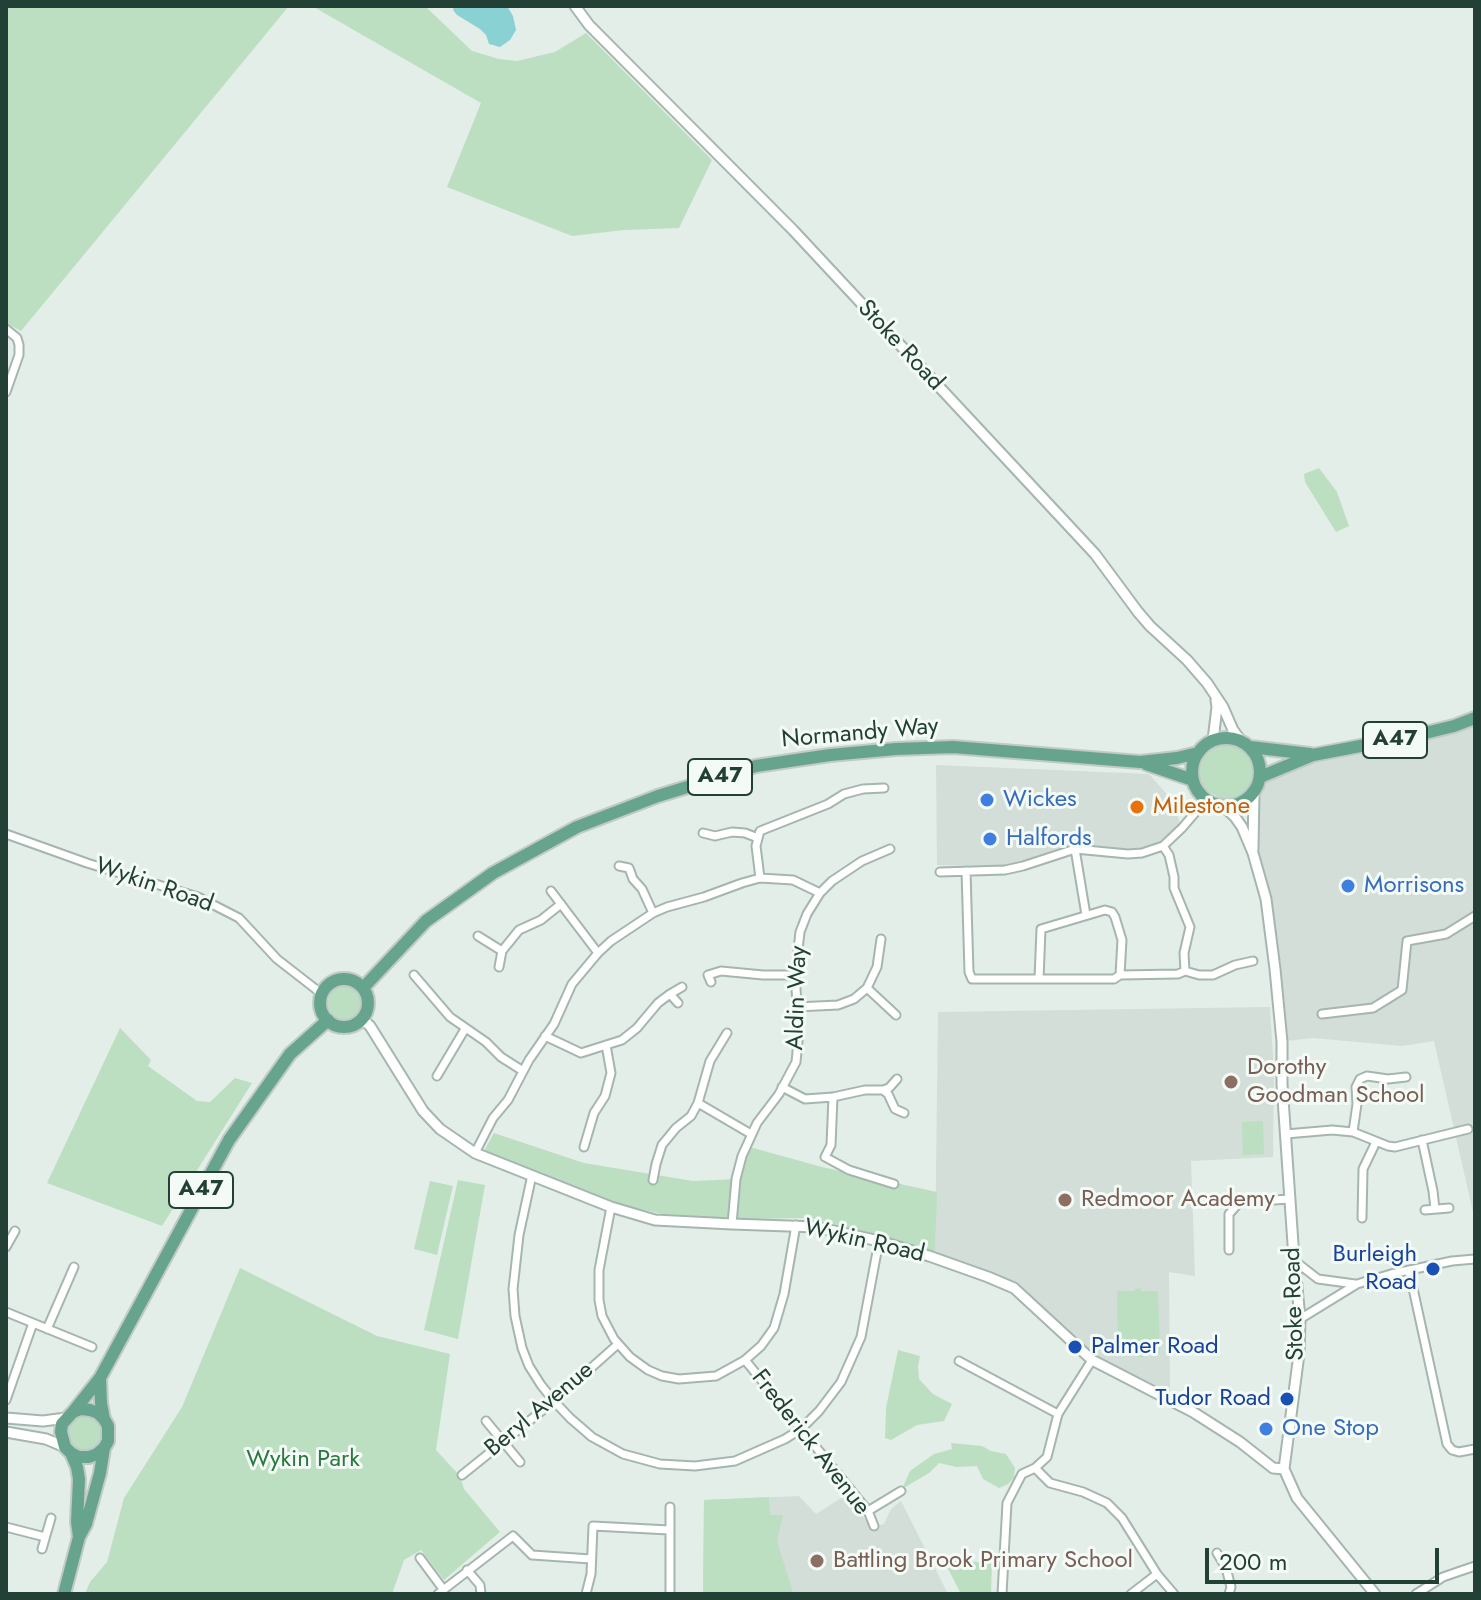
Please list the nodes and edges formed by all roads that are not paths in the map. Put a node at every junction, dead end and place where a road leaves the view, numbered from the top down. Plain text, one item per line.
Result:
1 (575, 6) edge
2 (6, 329) edge
3 (6, 392) edge
4 (1215, 693) junction
5 (1475, 718) edge
6 (1213, 740) junction
7 (1245, 744) junction
8 (1198, 753) junction
9 (1313, 755) junction
10 (1140, 762) junction
11 (1260, 777) junction
12 (1193, 780) junction
13 (884, 788) dead end
14 (1254, 792) junction
15 (1207, 799) junction
16 (1222, 805) junction
17 (703, 833) dead end
18 (6, 834) edge
19 (758, 838) junction
20 (1163, 846) junction
21 (890, 849) dead end
22 (1075, 849) junction
23 (1253, 853) junction
24 (619, 866) dead end
25 (966, 871) junction
26 (940, 872) dead end
27 (760, 878) junction
28 (551, 891) dead end
29 (820, 893) junction
30 (561, 904) junction
31 (653, 913) junction
32 (1086, 915) junction
33 (1475, 916) edge
34 (478, 936) dead end
35 (881, 939) dead end
36 (502, 951) junction
37 (1258, 951) dead end
38 (598, 953) junction
39 (1253, 961) junction
40 (499, 967) dead end
41 (1258, 970) dead end
42 (1185, 971) junction
43 (414, 975) dead end
44 (795, 975) junction
45 (1120, 975) junction
46 (698, 979) dead end
47 (1039, 979) junction
48 (682, 987) dead end
49 (363, 988) junction
50 (867, 988) junction
51 (322, 994) junction
52 (670, 994) junction
53 (678, 1003) dead end
54 (796, 1007) junction
55 (1322, 1014) dead end
56 (896, 1015) dead end
57 (362, 1019) junction
58 (328, 1020) junction
59 (465, 1029) junction
60 (727, 1033) dead end
61 (545, 1036) junction
62 (606, 1045) junction
63 (523, 1071) junction
64 (437, 1076) dead end
65 (1406, 1077) dead end
66 (897, 1079) dead end
67 (782, 1087) junction
68 (883, 1090) junction
69 (833, 1097) junction
70 (698, 1103) junction
71 (904, 1113) dead end
72 (1468, 1129) dead end
73 (1353, 1132) junction
74 (751, 1134) junction
75 (1286, 1134) junction
76 (576, 1136) dead end
77 (1422, 1140) junction
78 (1376, 1142) junction
79 (475, 1153) junction
80 (532, 1175) junction
81 (653, 1180) dead end
82 (894, 1184) dead end
83 (1290, 1199) junction
84 (611, 1207) junction
85 (1449, 1208) dead end
86 (1435, 1209) junction
87 (1425, 1210) dead end
88 (1362, 1218) dead end
89 (732, 1224) junction
90 (796, 1225) junction
91 (15, 1231) dead end
92 (879, 1241) junction
93 (6, 1247) edge
94 (1229, 1250) dead end
95 (1475, 1259) edge
96 (1295, 1264) junction
97 (74, 1267) dead end
98 (1409, 1270) junction
99 (1357, 1284) junction
100 (6, 1312) edge
101 (1300, 1319) junction
102 (33, 1323) junction
103 (47, 1329) junction
104 (618, 1344) junction
105 (92, 1347) dead end
106 (745, 1360) junction
107 (1092, 1360) junction
108 (959, 1361) dead end
109 (100, 1378) junction
110 (6, 1400) edge
111 (554, 1401) junction
112 (1058, 1414) junction
113 (70, 1415) junction
114 (6, 1418) edge
115 (104, 1419) junction
116 (486, 1421) dead end
117 (801, 1429) junction
118 (6, 1432) edge
119 (503, 1441) junction
120 (104, 1448) junction
121 (1475, 1449) edge
122 (68, 1450) junction
123 (520, 1462) dead end
124 (1035, 1468) junction
125 (1284, 1469) junction
126 (462, 1475) dead end
127 (901, 1491) dead end
128 (670, 1507) dead end
129 (868, 1511) junction
130 (51, 1518) dead end
131 (874, 1526) dead end
132 (6, 1527) edge
133 (669, 1530) junction
134 (45, 1537) junction
135 (79, 1537) junction
136 (42, 1549) dead end
137 (1217, 1553) dead end
138 (420, 1558) dead end
139 (591, 1559) junction
140 (1475, 1566) edge
141 (467, 1570) junction
142 (1157, 1574) junction
143 (440, 1591) edge
144 (64, 1594) edge
145 (481, 1594) edge
146 (586, 1594) edge
147 (670, 1594) edge
148 (1002, 1594) edge
149 (1131, 1594) edge
150 (1174, 1594) edge
151 (1229, 1594) edge
152 (1375, 1594) edge
153 (1416, 1594) edge

1 - 4 street, Stoke Road
2 - 3 street
4 - 6 street
4 - 7 street, Stoke Road
5 - 9 main road, A47
6 - 7 main road
6 - 8 main road
7 - 9 main road, A47
7 - 11 main road
8 - 10 main road, Normandy Way / A47
8 - 12 main road
9 - 11 main road, A47
10 - 12 main road, Normandy Way / A47
10 - 49 main road, Normandy Way / A47
11 - 14 main road
12 - 15 main road
13 - 19 street
14 - 16 main road
14 - 23 street, Stoke Road
15 - 16 main road
15 - 20 street
16 - 23 street, Stoke Road
17 - 19 street
18 - 51 street, Wykin Road
19 - 27 street
20 - 22 street
20 - 42 street
21 - 29 street, Aldin Way
22 - 25 street
22 - 32 street
23 - 75 street, Stoke Road
24 - 31 street
25 - 26 street
25 - 47 street
27 - 29 street
27 - 31 street
28 - 30 street
29 - 44 street, Aldin Way
30 - 36 street
30 - 38 street
31 - 38 street
32 - 45 street
32 - 47 street
33 - 55 street
34 - 36 street
35 - 50 street
36 - 40 street
37 - 39 street
38 - 61 street
39 - 41 street
39 - 42 street
42 - 45 street
43 - 59 street
44 - 46 street
44 - 54 street, Aldin Way
45 - 47 street
48 - 52 street
49 - 51 main road
49 - 57 main road
50 - 54 street
50 - 56 street
51 - 58 main road
52 - 53 street
52 - 62 street
54 - 67 street, Aldin Way
57 - 58 main road
57 - 79 street, Wykin Road
58 - 109 main road, A47
59 - 63 street
59 - 64 street
60 - 70 street
61 - 62 street
61 - 63 street
62 - 76 street
63 - 79 street
65 - 73 street
66 - 68 street
67 - 69 street
67 - 74 street, Aldin Way
68 - 69 street
68 - 71 street
69 - 82 street
70 - 74 street
70 - 81 street
72 - 77 street
73 - 75 street
73 - 78 street
74 - 89 street, Aldin Way
75 - 83 street, Stoke Road
77 - 78 street
77 - 86 street
78 - 88 street
79 - 80 street, Wykin Road
80 - 84 street, Wykin Road
80 - 111 street
83 - 94 street
83 - 96 street, Stoke Road
84 - 89 street, Wykin Road
84 - 104 street
85 - 86 street
86 - 87 street
89 - 90 street, Wykin Road
90 - 92 street, Wykin Road
90 - 106 street
91 - 93 street
92 - 107 street, Wykin Road
92 - 117 street
95 - 98 street
96 - 99 street
96 - 101 street, Stoke Road
97 - 103 street
98 - 99 street
98 - 121 street
99 - 101 street
100 - 102 street
101 - 125 street, Stoke Road
102 - 103 street
102 - 110 street
103 - 105 street
104 - 106 street
104 - 111 street, Beryl Avenue
106 - 117 street, Frederick Avenue
107 - 112 street
107 - 125 street, Wykin Road
108 - 112 street
109 - 113 main road, A47
109 - 115 main road
111 - 117 street
111 - 119 street, Beryl Avenue
112 - 124 street
113 - 114 street
113 - 115 main road
113 - 122 main road
115 - 120 main road
116 - 119 street
117 - 129 street, Frederick Avenue
118 - 122 street
119 - 123 street
119 - 126 street, Beryl Avenue
120 - 122 main road
120 - 135 main road
122 - 135 main road
124 - 142 street
124 - 148 street
125 - 152 street
127 - 129 street
128 - 133 street
129 - 131 street, Frederick Avenue
130 - 134 street
132 - 134 street
133 - 139 street
133 - 147 street
134 - 136 street
135 - 144 main road
137 - 151 street
138 - 143 street
139 - 141 street
139 - 146 street
140 - 153 street
141 - 143 street
141 - 145 street
142 - 149 street
142 - 150 street

